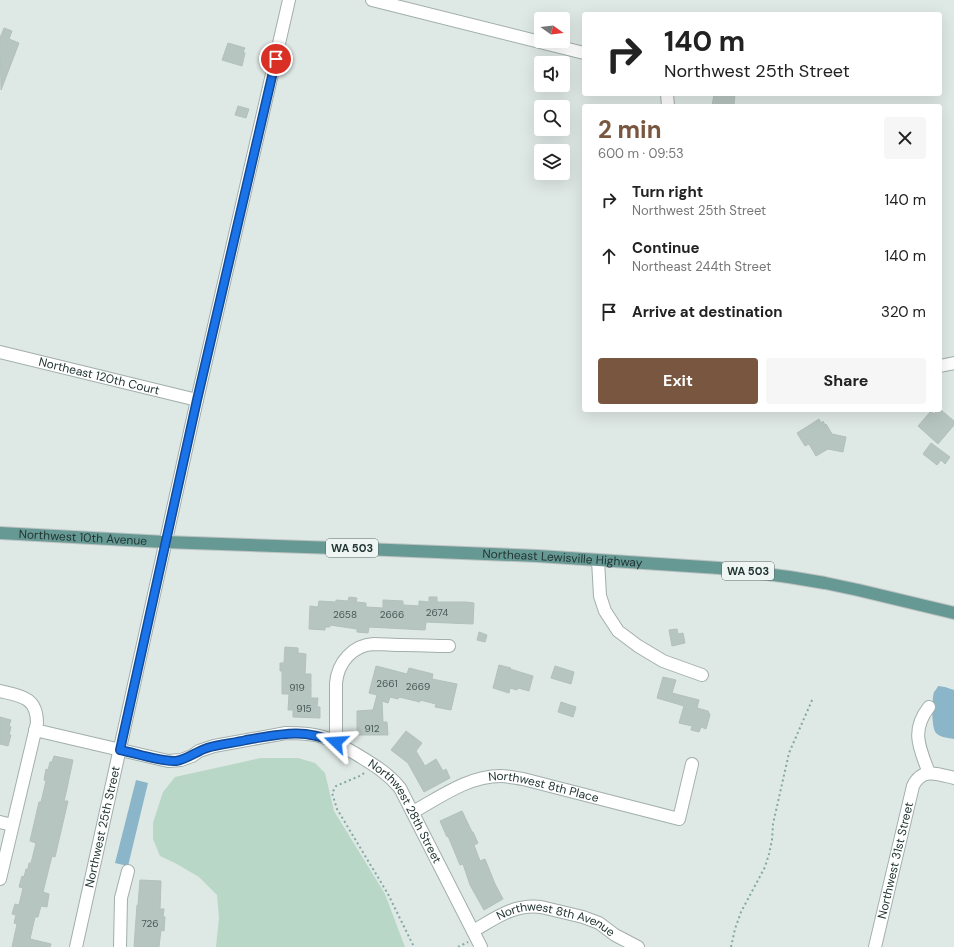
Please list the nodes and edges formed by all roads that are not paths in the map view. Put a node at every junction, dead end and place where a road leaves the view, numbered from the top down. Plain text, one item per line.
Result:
1 (289, 0) edge
2 (372, 0) edge
3 (582, 52) edge
4 (0, 352) edge
5 (954, 364) edge
6 (942, 366) edge
7 (197, 400) junction
8 (0, 533) edge
9 (166, 542) junction
10 (598, 560) junction
11 (954, 613) edge
12 (449, 646) dead end
13 (702, 675) dead end
14 (0, 691) edge
15 (929, 708) dead end
16 (35, 730) junction
17 (336, 742) junction
18 (120, 750) junction
19 (692, 764) dead end
20 (925, 775) junction
21 (954, 778) edge
22 (412, 812) junction
23 (0, 822) edge
24 (12, 825) junction
25 (128, 871) dead end
26 (0, 879) edge
27 (473, 931) junction
28 (76, 947) edge
29 (120, 947) edge
30 (481, 947) edge
31 (638, 947) edge
32 (875, 947) edge

1 - 7 street, Northwest 25th Street
2 - 3 street
4 - 7 street, Northeast 120th Court
5 - 6 street
7 - 9 street, Northwest 25th Street
8 - 9 main road, Northwest 10th Avenue / WA 503
9 - 10 main road, Northeast Lewisville Highway / WA 503
9 - 18 street, Northwest 25th Street
10 - 11 main road, Northeast Lewisville Highway / WA 503
10 - 13 street
12 - 17 street
14 - 16 street
15 - 20 street
16 - 18 street, Northwest 28th Street
16 - 24 street
17 - 18 street, Northwest 28th Street
17 - 22 street, Northwest 28th Street
18 - 28 street, Northwest 25th Street
19 - 22 street, Northwest 8th Place
20 - 21 street
20 - 32 street, Northwest 31st Street
22 - 27 street, Northwest 28th Street
23 - 24 street
24 - 26 street
25 - 29 street
27 - 30 street, Northwest 28th Street
27 - 31 street, Northwest 8th Avenue

